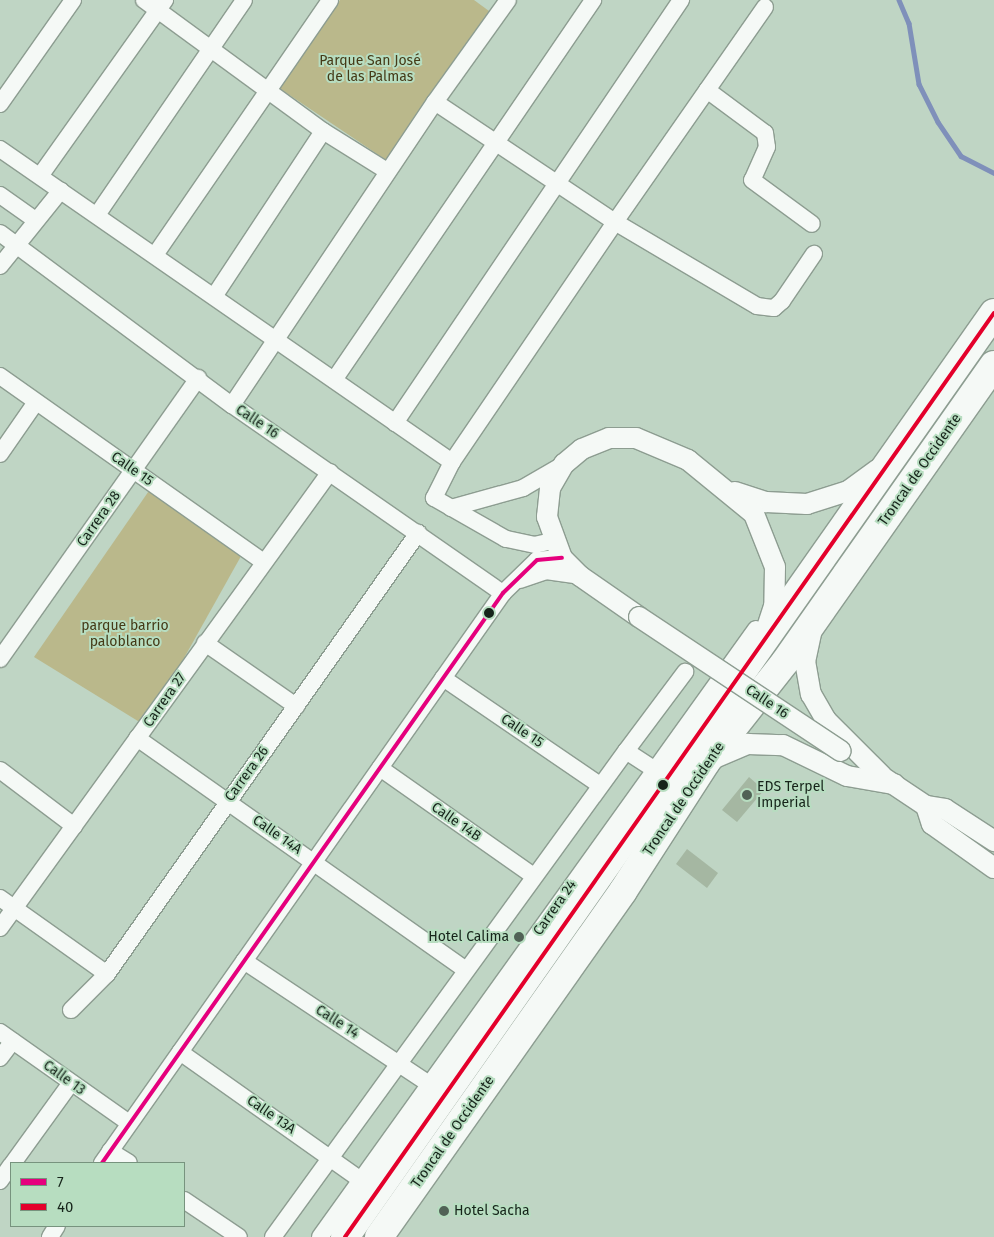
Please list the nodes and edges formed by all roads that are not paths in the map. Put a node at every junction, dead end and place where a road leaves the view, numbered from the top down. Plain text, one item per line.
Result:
1 (73, 0) edge
2 (144, 0) edge
3 (244, 0) edge
4 (330, 0) edge
5 (593, 0) edge
6 (681, 0) edge
7 (499, 3) edge
8 (161, 5) edge
9 (765, 7) dead end
10 (210, 49) junction
11 (266, 88) junction
12 (707, 90) junction
13 (435, 102) junction
14 (0, 104) edge
15 (323, 132) junction
16 (494, 143) junction
17 (0, 149) edge
18 (387, 171) junction
19 (40, 176) junction
20 (555, 182) junction
21 (61, 190) junction
22 (0, 195) edge
23 (97, 215) junction
24 (34, 219) junction
25 (615, 222) junction
26 (812, 224) dead end
27 (0, 233) edge
28 (15, 245) junction
29 (814, 254) dead end
30 (155, 255) junction
31 (0, 266) edge
32 (214, 295) junction
33 (994, 313) edge
34 (275, 338) junction
35 (994, 365) edge
36 (0, 376) edge
37 (198, 378) junction
38 (334, 380) junction
39 (36, 402) junction
40 (232, 405) junction
41 (395, 423) junction
42 (902, 441) junction
43 (0, 454) edge
44 (452, 462) junction
45 (564, 464) junction
46 (133, 471) junction
47 (330, 472) junction
48 (726, 488) junction
49 (451, 508) junction
50 (418, 533) junction
51 (557, 550) junction
52 (264, 562) junction
53 (580, 576) junction
54 (508, 588) junction
55 (774, 606) junction
56 (817, 615) junction
57 (205, 643) junction
58 (754, 657) junction
59 (0, 659) edge
60 (685, 672) dead end
61 (443, 678) junction
62 (296, 706) junction
63 (137, 738) junction
64 (626, 751) junction
65 (706, 762) junction
66 (380, 768) junction
67 (654, 769) junction
68 (0, 770) edge
69 (888, 780) junction
70 (600, 785) junction
71 (228, 801) junction
72 (926, 806) junction
73 (74, 826) junction
74 (994, 841) edge
75 (314, 861) junction
76 (994, 868) edge
77 (532, 876) junction
78 (0, 898) edge
79 (14, 908) junction
80 (0, 928) edge
81 (244, 961) junction
82 (465, 969) junction
83 (107, 974) junction
84 (70, 1010) dead end
85 (6, 1036) edge
86 (180, 1052) junction
87 (0, 1058) edge
88 (396, 1062) junction
89 (71, 1083) junction
90 (429, 1084) junction
91 (129, 1123) junction
92 (106, 1157) edge
93 (329, 1157) junction
94 (13, 1162) edge
95 (125, 1162) edge
96 (10, 1167) edge
97 (0, 1180) edge
98 (361, 1180) junction
99 (185, 1201) edge
100 (239, 1237) edge
101 (273, 1237) edge
102 (320, 1237) edge
103 (345, 1237) edge
104 (379, 1237) edge

1 - 14 street
2 - 8 street
3 - 10 street
4 - 11 street
5 - 16 street
6 - 20 street
7 - 13 street
8 - 10 street
8 - 19 street
9 - 12 street
10 - 11 street
10 - 23 street
11 - 15 street
11 - 30 street
12 - 25 street
12 - 26 street
13 - 16 street
13 - 18 street
15 - 18 street
15 - 32 street
16 - 20 street
16 - 38 street
17 - 19 street
18 - 34 street
19 - 21 street
20 - 25 street
20 - 41 street
21 - 23 street
21 - 24 street
22 - 24 street
23 - 30 street
24 - 28 street
25 - 29 street
25 - 44 street
27 - 28 street, Calle 16
28 - 31 street
28 - 37 street, Calle 16
30 - 32 street
32 - 34 street
33 - 42 highway, Troncal de Occidente
34 - 38 street
34 - 40 street
35 - 56 highway, Troncal de Occidente
36 - 39 street, Calle 15
37 - 40 street, Calle 16
37 - 46 street, Carrera 28
38 - 41 street
39 - 43 street
39 - 46 street, Calle 15
40 - 47 street, Calle 16
41 - 44 street
42 - 48 street
42 - 58 highway, Troncal de Occidente
44 - 49 street
45 - 48 street
45 - 49 street
45 - 51 street
46 - 52 street, Calle 15
46 - 59 street, Carrera 28
47 - 50 street, Calle 16
47 - 52 street, Carrera 27
48 - 55 street
49 - 51 street
50 - 54 street, Calle 16
50 - 62 street, Carrera 26
51 - 53 street, Calle 16
51 - 54 street
52 - 57 street, Carrera 27
53 - 54 street
53 - 69 street, Calle 16, bridge
54 - 61 street
55 - 58 street
55 - 67 street, Carrera 24
56 - 65 highway, Troncal de Occidente
56 - 69 street
57 - 62 street
57 - 63 street, Carrera 27
58 - 103 highway, Troncal de Occidente
60 - 64 street
61 - 66 street
61 - 70 street, Calle 15
62 - 71 street, Carrera 26
63 - 71 street, Calle 14A
63 - 73 street, Carrera 27
64 - 67 street
64 - 70 street
65 - 69 street
65 - 104 highway, Troncal de Occidente
66 - 75 street
66 - 77 street, Calle 14B
67 - 90 street, Carrera 24
68 - 73 street
69 - 72 street, Calle 16
70 - 77 street
71 - 75 street, Calle 14A
71 - 83 street, Carrera 26
72 - 74 street, Calle 16
72 - 76 street, Calle 16
73 - 79 street, Carrera 27
75 - 81 street
75 - 82 street, Calle 14A
77 - 82 street
78 - 79 street
79 - 80 street, Carrera 27
79 - 83 street
81 - 86 street
81 - 88 street, Calle 14
82 - 88 street
83 - 84 street, Carrera 26
85 - 87 street
85 - 89 street, Calle 13
86 - 91 street
86 - 93 street, Calle 13A
88 - 90 street, Calle 14
88 - 93 street
89 - 91 street, Calle 13
89 - 94 street
90 - 98 street, Carrera 24
91 - 92 street
92 - 95 street
93 - 98 street, Calle 13A
93 - 101 street
96 - 97 street
98 - 102 street, Carrera 24
99 - 100 street

